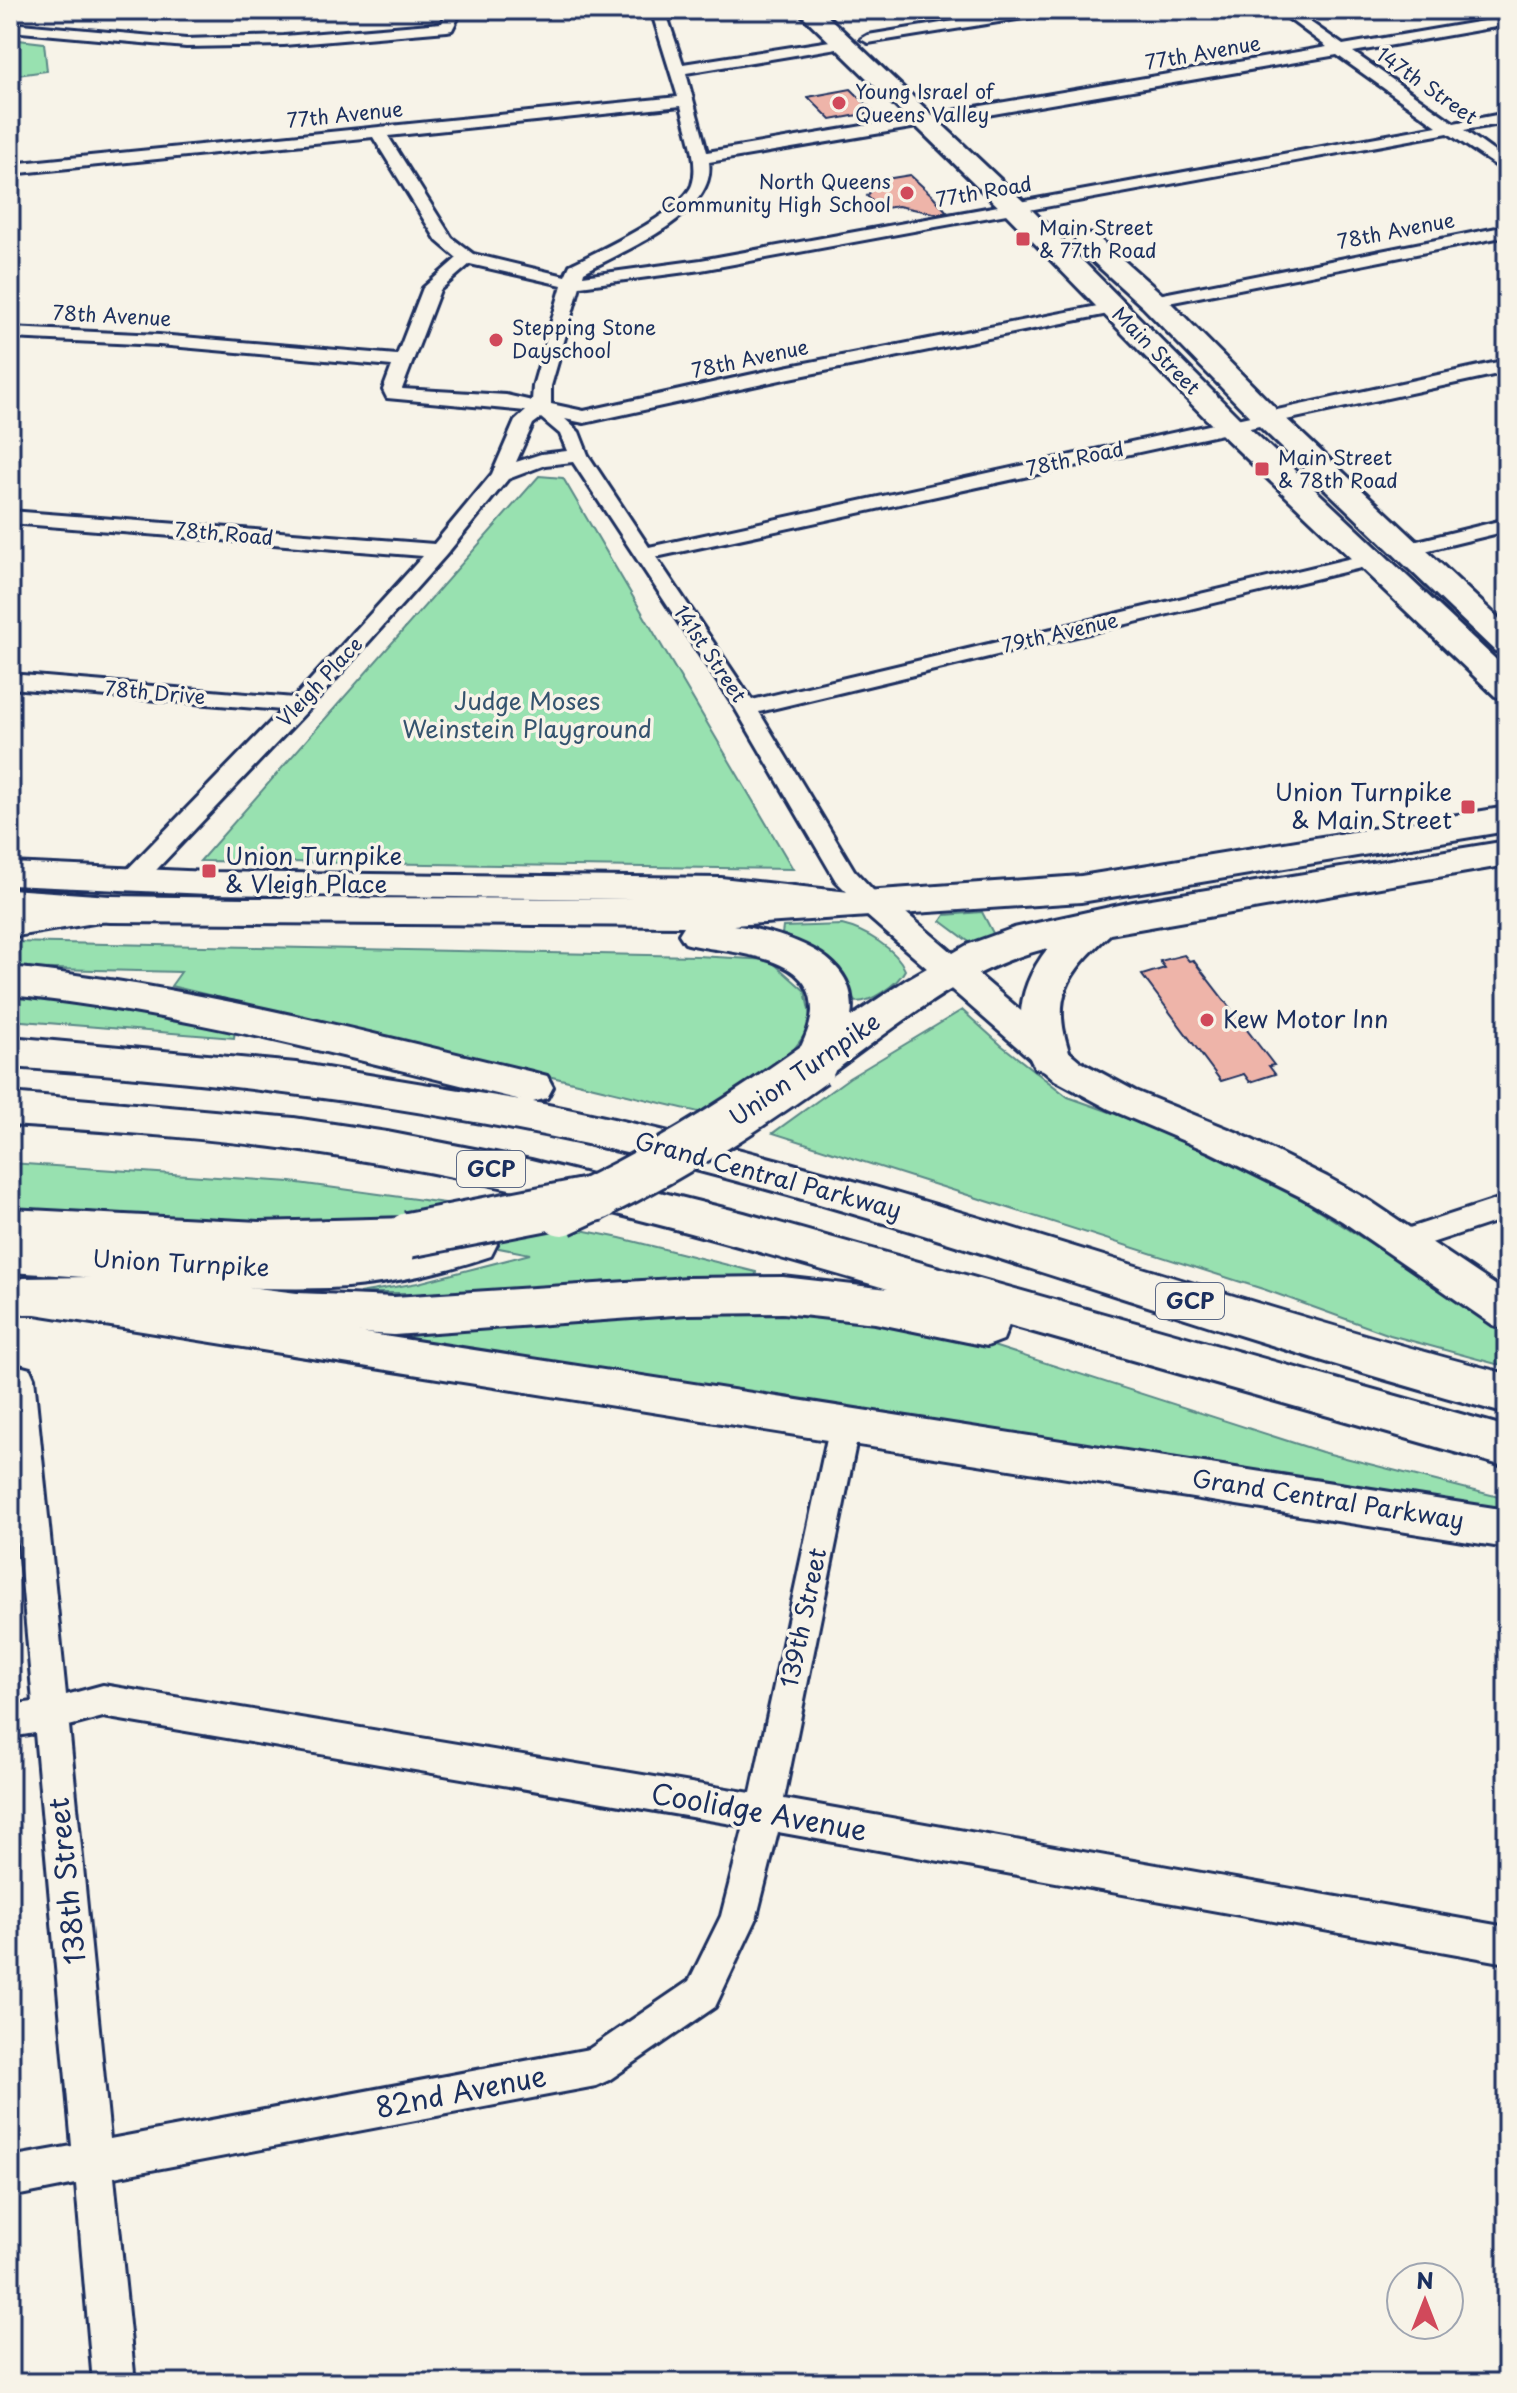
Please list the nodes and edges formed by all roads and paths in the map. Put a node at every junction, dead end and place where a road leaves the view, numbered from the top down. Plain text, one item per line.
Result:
1 (455, 10) edge
2 (658, 10) edge
3 (808, 10) edge
4 (838, 10) edge
5 (1048, 10) edge
6 (1284, 10) edge
7 (1507, 21) edge
8 (10, 27) edge
9 (868, 39) junction
10 (843, 43) junction
11 (1340, 50) junction
12 (676, 70) junction
13 (685, 101) junction
14 (952, 116) junction
15 (1507, 118) edge
16 (923, 121) junction
17 (1451, 128) junction
18 (378, 132) junction
19 (702, 158) junction
20 (1507, 168) edge
21 (10, 169) edge
22 (1044, 204) junction
23 (1015, 208) junction
24 (1507, 231) edge
25 (467, 258) junction
26 (570, 282) junction
27 (1153, 301) junction
28 (1113, 308) junction
29 (10, 333) edge
30 (403, 361) junction
31 (1507, 366) edge
32 (541, 409) junction
33 (1268, 418) junction
34 (1230, 426) junction
35 (578, 455) junction
36 (501, 475) junction
37 (10, 517) edge
38 (1507, 525) edge
39 (1408, 549) junction
40 (439, 551) junction
41 (644, 554) junction
42 (1373, 559) junction
43 (1507, 644) edge
44 (10, 681) edge
45 (1507, 689) edge
46 (300, 705) junction
47 (746, 708) junction
48 (1507, 819) edge
49 (1507, 853) edge
50 (10, 874) edge
51 (120, 895) junction
52 (998, 895) junction
53 (10, 902) edge
54 (874, 904) junction
55 (547, 914) junction
56 (1097, 923) junction
57 (10, 924) edge
58 (1014, 942) junction
59 (952, 972) junction
60 (10, 981) edge
61 (10, 1052) edge
62 (1050, 1057) junction
63 (814, 1064) junction
64 (10, 1109) edge
65 (10, 1140) edge
66 (599, 1198) junction
67 (874, 1204) junction
68 (1507, 1207) edge
69 (10, 1226) edge
70 (1401, 1242) junction
71 (14, 1283) edge
72 (959, 1292) junction
73 (1507, 1314) edge
74 (1261, 1377) junction
75 (19, 1378) dead end
76 (1507, 1394) edge
77 (845, 1424) junction
78 (1507, 1447) edge
79 (1507, 1529) edge
80 (51, 1715) junction
81 (10, 1721) edge
82 (763, 1812) junction
83 (1507, 1945) edge
84 (94, 2162) junction
85 (10, 2177) edge
86 (114, 2383) edge

1 - 8 street
2 - 12 street
3 - 10 main road, Main Street
4 - 9 main road, Main Street
5 - 9 street
6 - 11 street, 147th Street
7 - 11 street, 77th Avenue
9 - 14 main road, Main Street
10 - 12 street
10 - 16 main road, Main Street
11 - 14 street, 77th Avenue
11 - 17 street, 147th Street
12 - 13 street
13 - 18 street, 77th Avenue
13 - 19 street
14 - 22 main road, Main Street
15 - 17 street, 77th Road
16 - 19 street
16 - 23 main road, Main Street
17 - 20 street, 147th Street
17 - 22 street, 77th Road
18 - 21 street, 77th Avenue
18 - 25 street
19 - 26 street
22 - 23 street, 77th Road
22 - 27 main road, Main Street
23 - 26 street, 77th Road
23 - 28 main road, Main Street
24 - 27 street, 78th Avenue
25 - 26 street, 77th Road
25 - 30 street
26 - 32 street
27 - 33 main road, Main Street
28 - 32 street, 78th Avenue
28 - 34 main road, Main Street
29 - 30 street, 78th Avenue
30 - 32 street, 78th Avenue
31 - 33 street, 78th Road
32 - 35 street, 141st Street
32 - 36 street, Vleigh Place
33 - 34 street, 78th Road
33 - 39 main road, Main Street
34 - 41 street, 78th Road
34 - 42 main road, Main Street
35 - 36 street
35 - 41 street, 141st Street
36 - 40 street, Vleigh Place
37 - 40 street, 78th Road
38 - 39 street
39 - 43 main road, Main Street
40 - 46 street, Vleigh Place
41 - 47 street, 141st Street
42 - 45 main road, Main Street
42 - 47 street, 79th Avenue
44 - 46 street, 78th Drive
46 - 51 street, Vleigh Place
47 - 54 street, 141st Street
48 - 52 main road
49 - 56 main road, Union Turnpike
50 - 51 main road
51 - 53 main road
51 - 54 main road
51 - 55 main road
51 - 57 main road
52 - 54 main road
52 - 58 main road
54 - 55 main road
54 - 59 main road
55 - 63 main road
56 - 58 main road, Union Turnpike
56 - 62 main road
58 - 59 main road, Union Turnpike
59 - 62 main road
59 - 63 main road, Union Turnpike
60 - 67 main road
61 - 67 main road, Grand Central Parkway / GCP
62 - 70 main road
63 - 66 main road, Union Turnpike, bridge
64 - 72 main road, GCP
65 - 72 main road
66 - 69 main road, bridge
66 - 71 main road, Union Turnpike, bridge
67 - 76 main road, Grand Central Parkway / GCP
68 - 70 street
70 - 73 main road
71 - 74 main road
71 - 77 main road, Grand Central Parkway
72 - 74 main road, GCP
74 - 78 main road, GCP
75 - 80 street, 138th Street
77 - 79 main road, Grand Central Parkway
77 - 82 street, 139th Street
80 - 81 street, Coolidge Avenue
80 - 82 street, Coolidge Avenue
80 - 84 street, 138th Street
82 - 83 street, Coolidge Avenue
82 - 84 street, 82nd Avenue
84 - 85 street, 82nd Avenue
84 - 86 street, 138th Street

